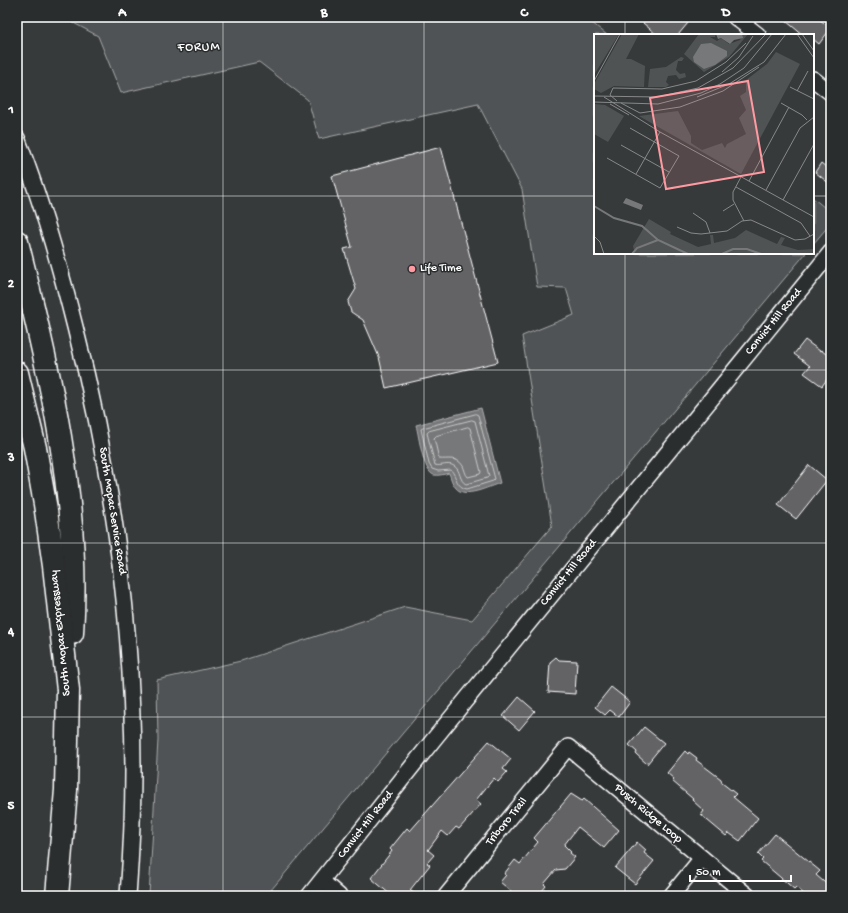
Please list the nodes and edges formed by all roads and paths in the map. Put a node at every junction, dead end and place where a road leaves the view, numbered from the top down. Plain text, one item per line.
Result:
1 (736, 17) edge
2 (757, 34) edge
3 (814, 80) edge
4 (831, 93) edge
5 (17, 138) edge
6 (17, 242) edge
7 (831, 252) edge
8 (17, 373) edge
9 (68, 690) junction
10 (568, 747) joint
11 (702, 858) junction
12 (322, 881) junction
13 (57, 896) edge
14 (128, 896) edge
15 (309, 896) edge
16 (339, 896) edge
17 (446, 896) edge
18 (670, 896) edge
19 (748, 896) edge

1 - 2 street
3 - 4 street
5 - 14 street, South Mopac Service Road
6 - 9 highway
7 - 12 street, Convict Hill Road
8 - 9 highway, South Mopac Expressway
9 - 13 highway, South Mopac Expressway
10 - 11 street, Pusch Ridge Loop
10 - 17 street, Triboro Trail
11 - 18 street
11 - 19 street, Pusch Ridge Loop
12 - 15 street, Convict Hill Road
12 - 16 street

